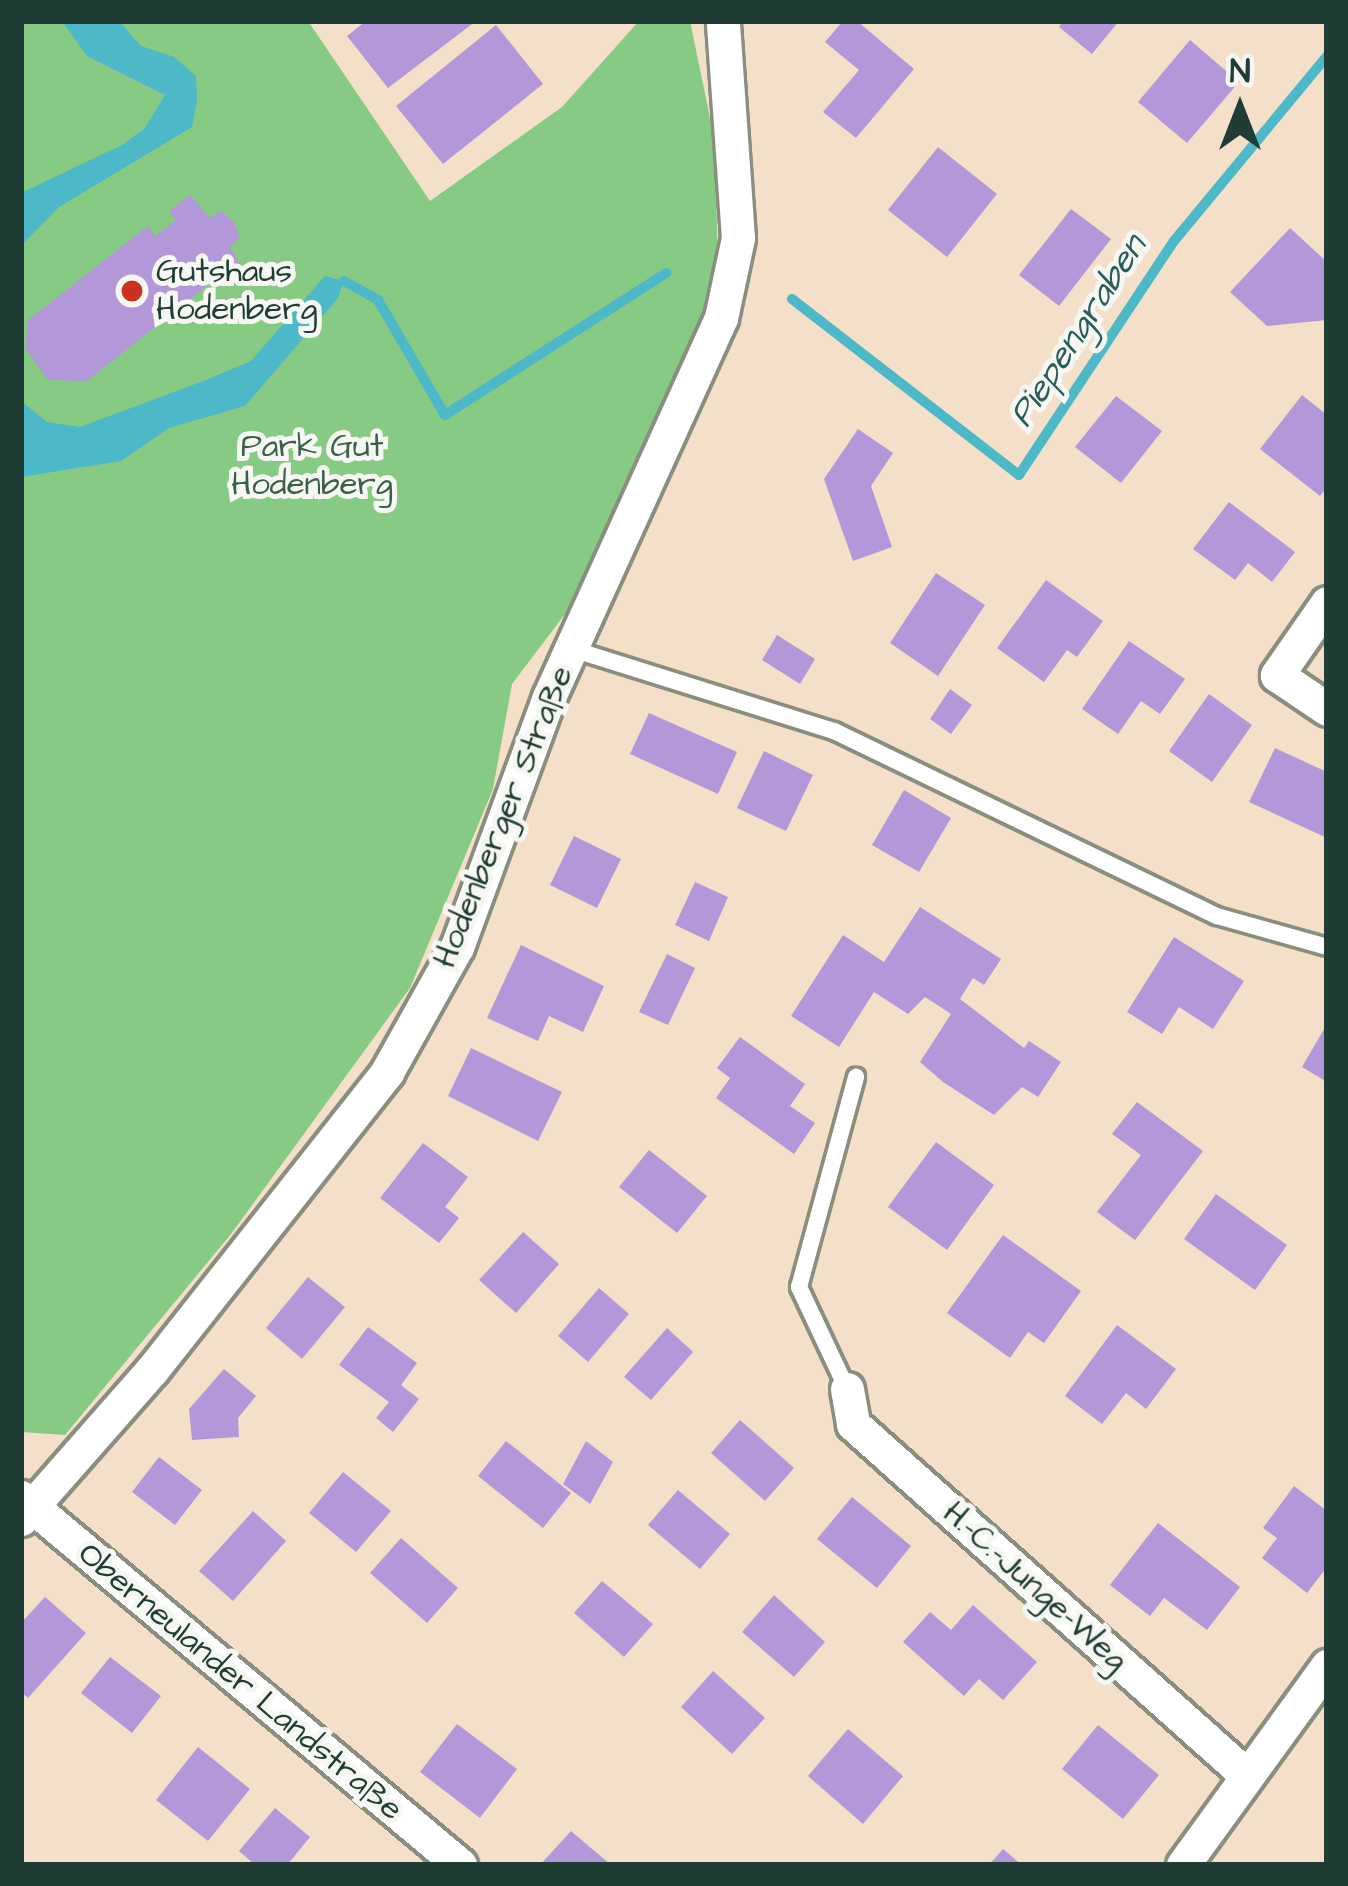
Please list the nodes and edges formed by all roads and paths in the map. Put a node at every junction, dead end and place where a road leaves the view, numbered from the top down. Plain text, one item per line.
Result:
1 (723, 21) edge
2 (1327, 603) edge
3 (572, 649) junction
4 (1327, 709) edge
5 (1327, 947) edge
6 (856, 1077) dead end
7 (847, 1389) joint
8 (24, 1507) edge
9 (1327, 1666) edge
10 (1244, 1773) junction
11 (460, 1865) edge
12 (1183, 1865) edge

1 - 3 street, Hodenberger Straße
2 - 4 street
3 - 5 lane
3 - 8 street, Hodenberger Straße
6 - 7 lane
7 - 10 street, H.-C.-Junge-Weg
8 - 11 street, Oberneulander Landstraße
9 - 10 street
10 - 12 street

